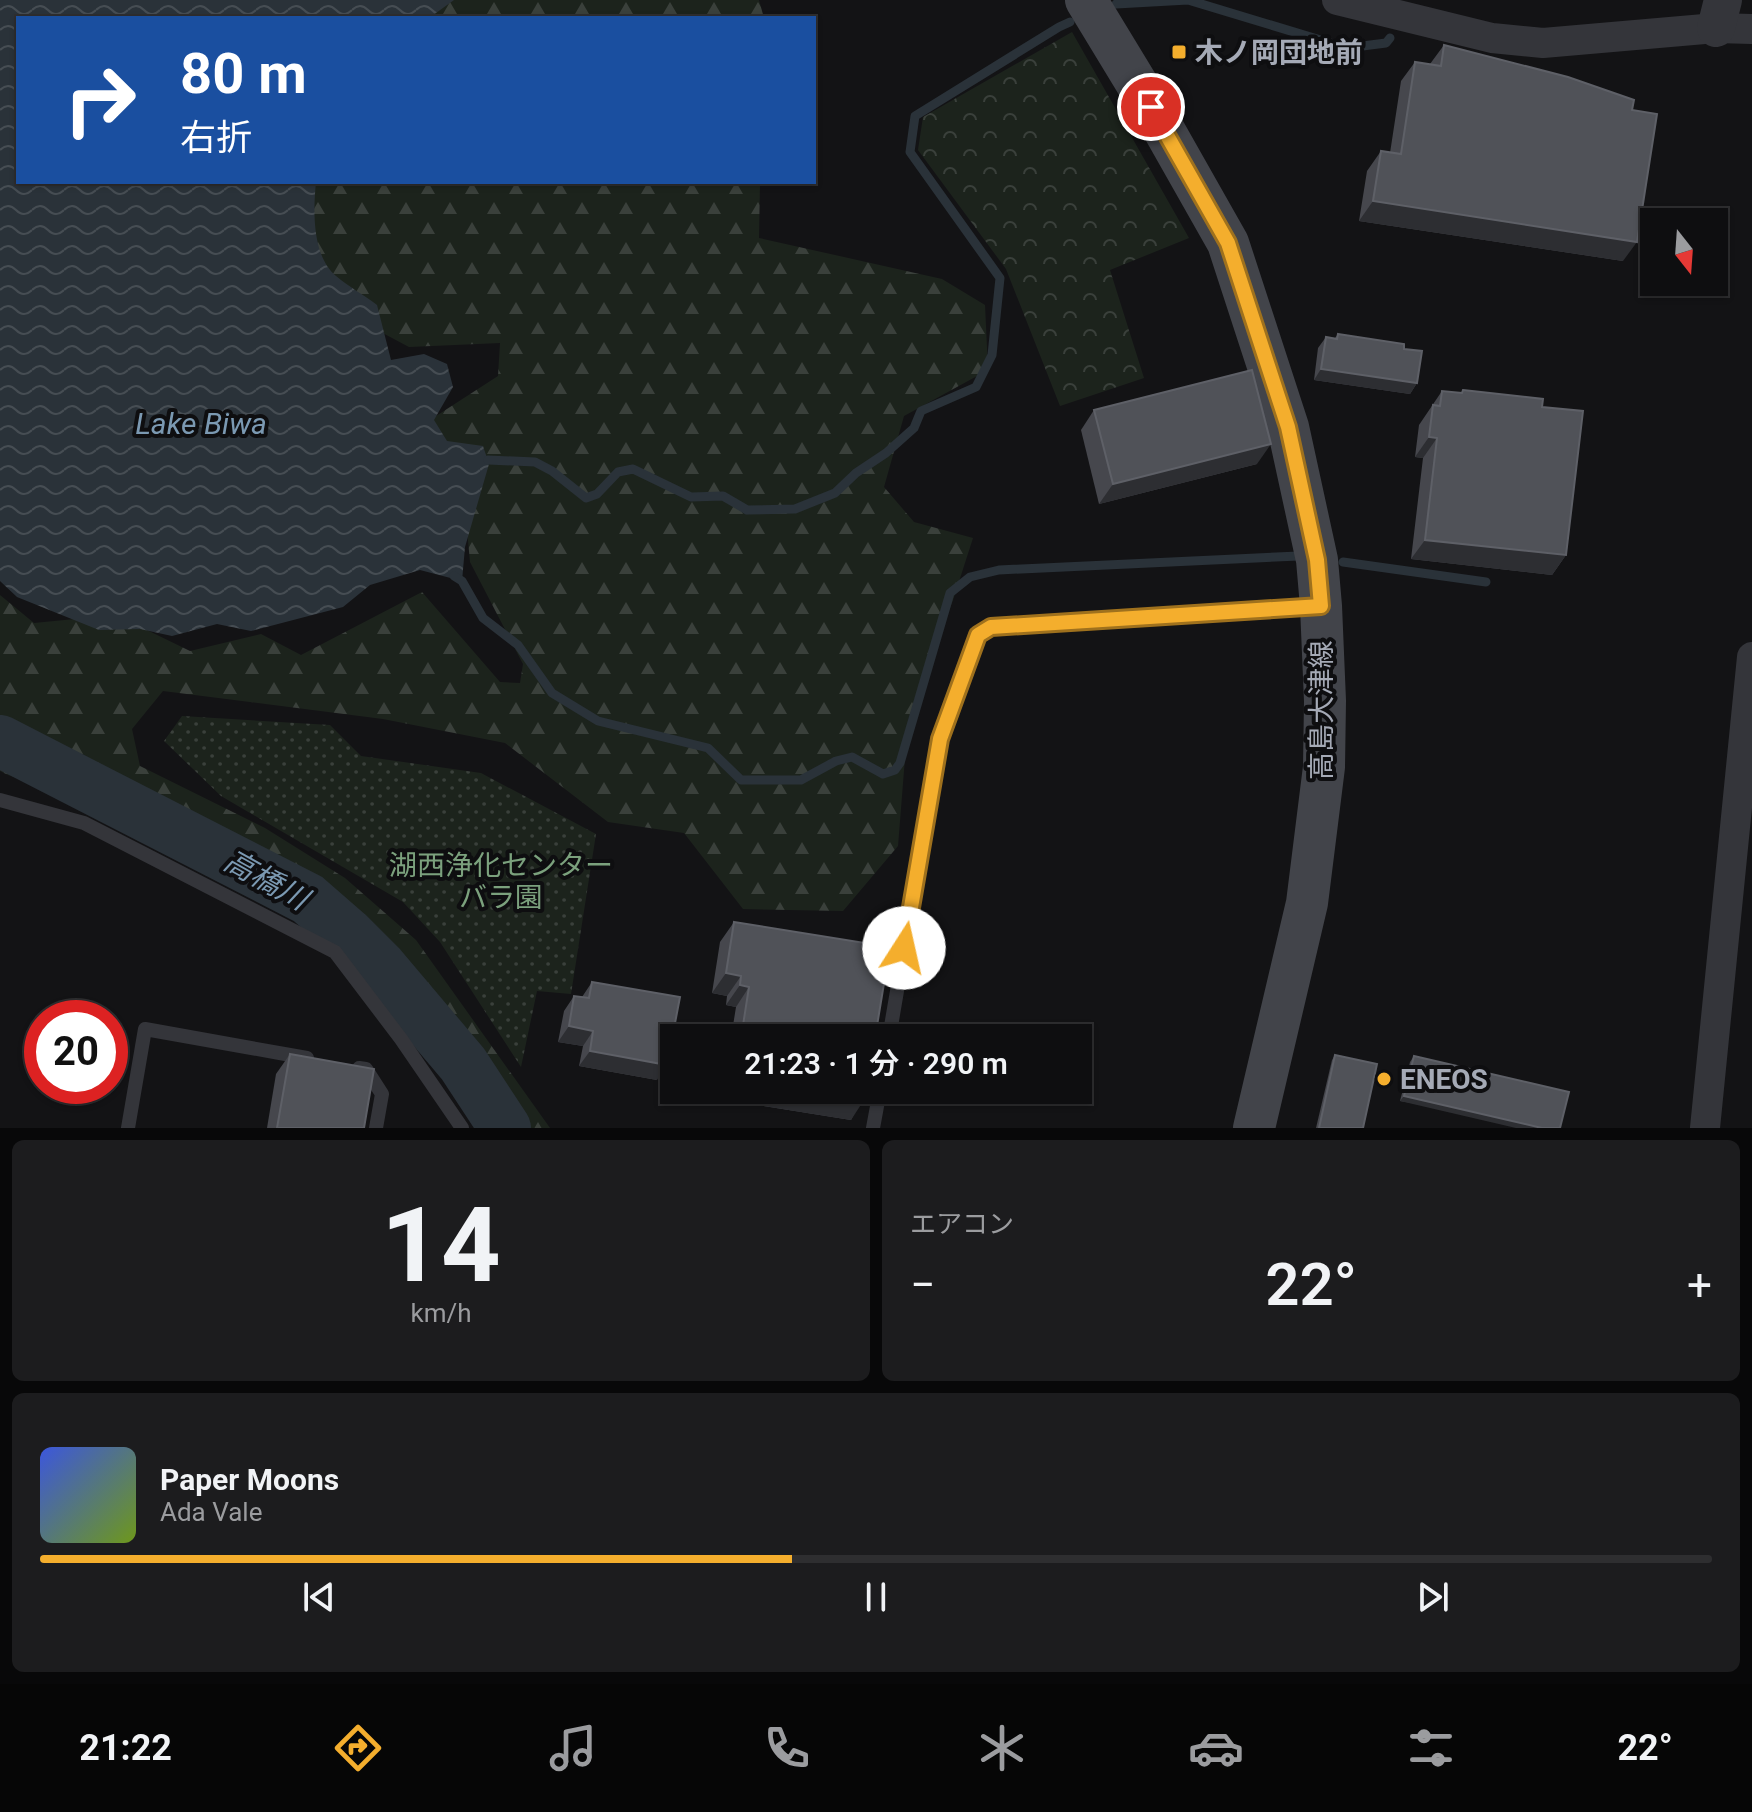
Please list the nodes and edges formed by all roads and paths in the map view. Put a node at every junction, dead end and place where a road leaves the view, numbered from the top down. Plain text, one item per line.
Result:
1 (1086, 0) edge
2 (1337, 0) edge
3 (1730, 19) edge
4 (1321, 606) junction
5 (1752, 657) edge
6 (0, 800) edge
7 (891, 1024) edge
8 (322, 1061) edge
9 (351, 1066) edge
10 (877, 1104) edge
11 (128, 1128) edge
12 (376, 1128) edge
13 (462, 1128) edge
14 (873, 1128) edge
15 (1254, 1128) edge
16 (1705, 1128) edge

1 - 4 main road, 高島大津線
2 - 3 street
4 - 7 lane
4 - 15 main road, 高島大津線
5 - 16 street
6 - 13 lane
8 - 11 lane
9 - 12 lane
10 - 14 lane

